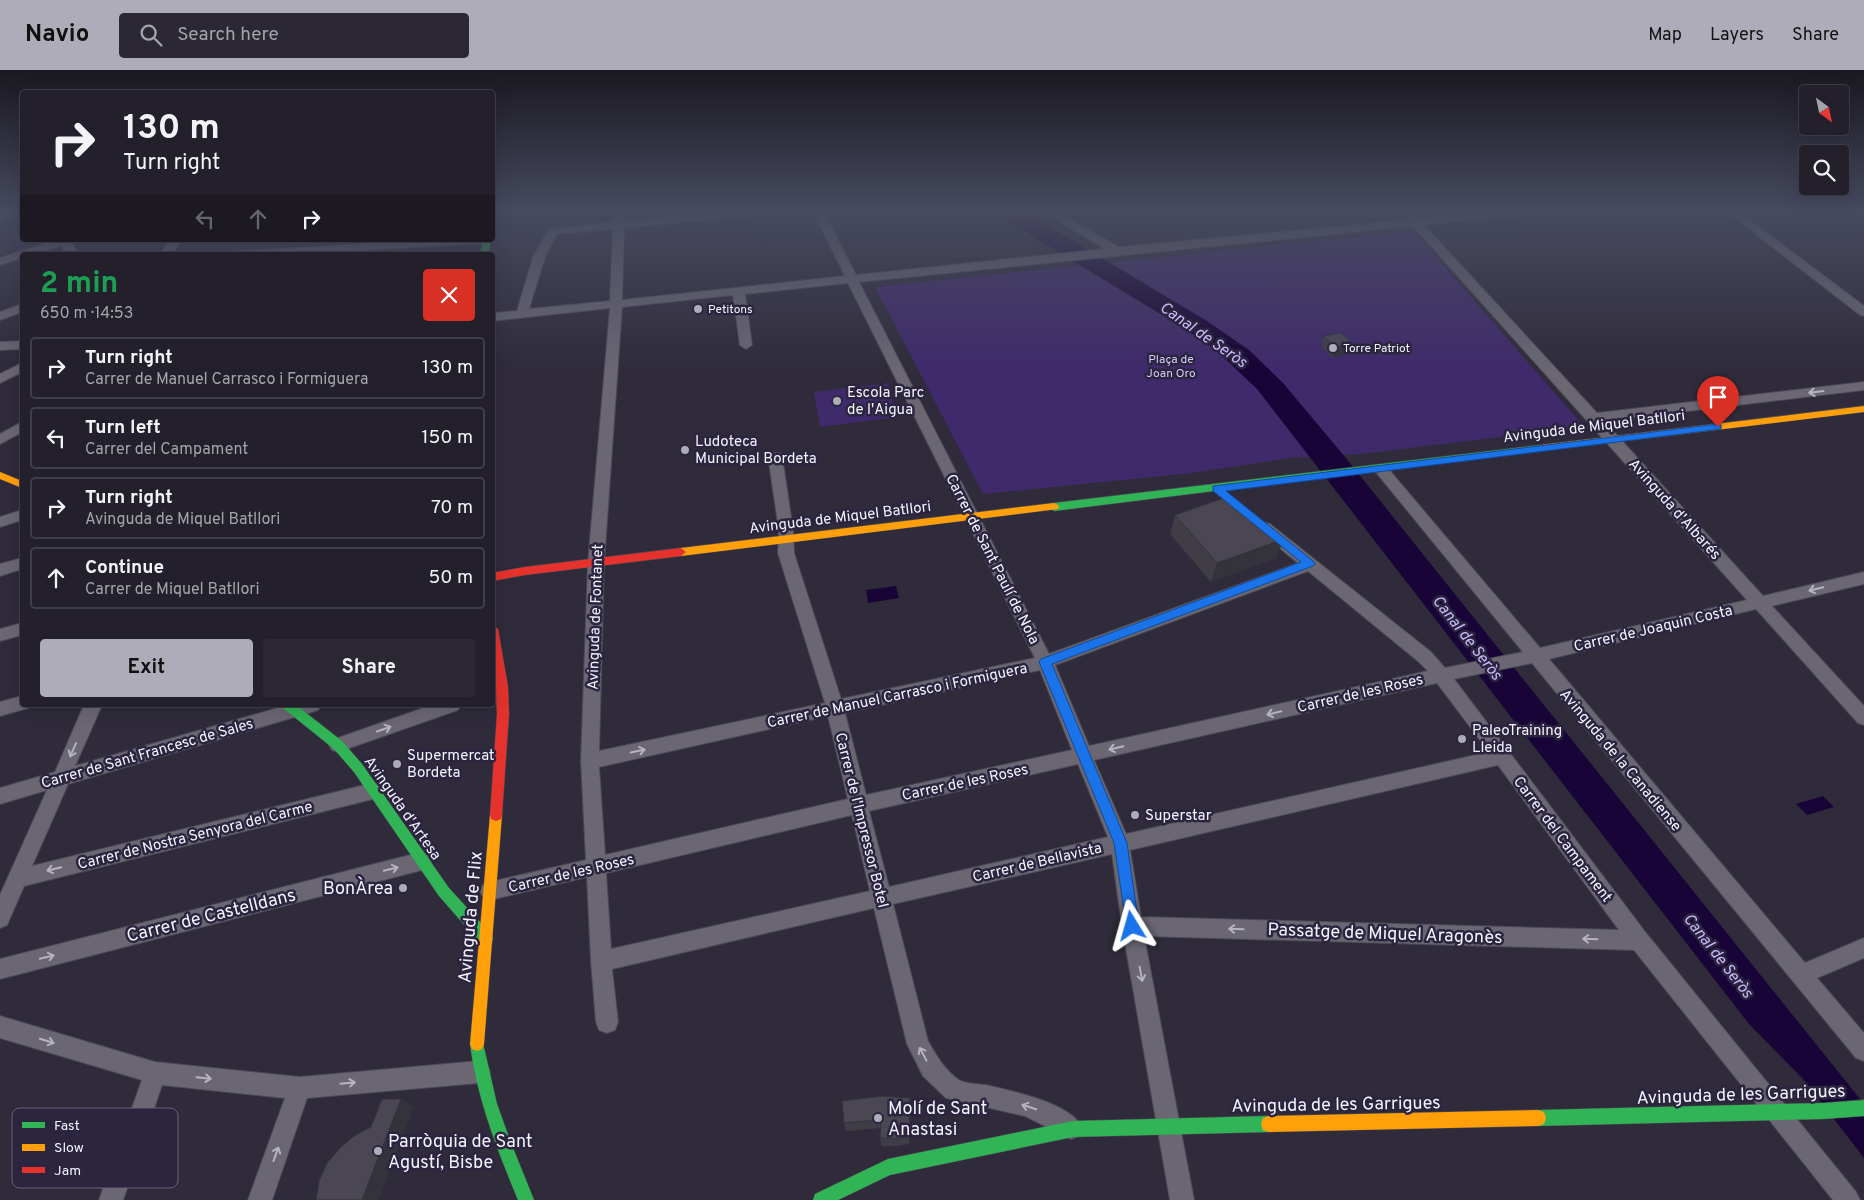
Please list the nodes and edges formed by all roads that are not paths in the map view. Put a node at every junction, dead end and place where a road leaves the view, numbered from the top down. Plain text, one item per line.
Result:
1 (536, 264) edge
2 (618, 264) edge
3 (846, 264) edge
4 (1005, 264) edge
5 (1453, 264) edge
6 (1804, 264) edge
7 (1808, 264) edge
8 (854, 280) junction
9 (739, 292) junction
10 (616, 305) junction
11 (1864, 306) edge
12 (20, 309) edge
13 (1864, 312) edge
14 (522, 314) junction
15 (0, 316) edge
16 (495, 317) edge
17 (20, 345) edge
18 (746, 345) dead end
19 (0, 346) edge
20 (1864, 386) edge
21 (1864, 409) edge
22 (1593, 418) junction
23 (20, 427) edge
24 (0, 440) edge
25 (1613, 440) junction
26 (776, 456) dead end
27 (1380, 468) junction
28 (0, 475) edge
29 (20, 485) edge
30 (1217, 489) junction
31 (1230, 500) edge
32 (20, 516) edge
33 (971, 518) junction
34 (1255, 520) edge
35 (0, 522) edge
36 (785, 541) junction
37 (596, 563) junction
38 (1310, 564) junction
39 (20, 565) edge
40 (0, 570) edge
41 (495, 577) edge
42 (1864, 578) edge
43 (1760, 602) junction
44 (20, 630) edge
45 (0, 635) edge
46 (495, 651) edge
47 (1534, 656) junction
48 (1045, 662) junction
49 (1441, 675) junction
50 (497, 689) edge
51 (20, 704) edge
52 (92, 707) edge
53 (446, 707) edge
54 (290, 708) edge
55 (0, 709) edge
56 (835, 709) junction
57 (1864, 718) edge
58 (338, 745) junction
59 (1084, 755) junction
60 (1502, 757) junction
61 (590, 761) junction
62 (61, 778) junction
63 (373, 791) junction
64 (0, 796) edge
65 (858, 805) junction
66 (1120, 843) junction
67 (422, 861) junction
68 (596, 868) junction
69 (16, 879) junction
70 (490, 891) junction
71 (882, 898) junction
72 (0, 918) edge
73 (1132, 926) junction
74 (486, 939) junction
75 (1639, 940) junction
76 (1864, 948) edge
77 (600, 961) junction
78 (0, 969) edge
79 (1802, 974) junction
80 (606, 1022) dead end
81 (0, 1027) edge
82 (1864, 1050) edge
83 (479, 1072) junction
84 (155, 1073) junction
85 (300, 1088) junction
86 (143, 1108) edge
87 (1864, 1108) edge
88 (1777, 1112) junction
89 (1170, 1126) junction
90 (1072, 1129) junction
91 (115, 1188) edge
92 (111, 1200) edge
93 (260, 1200) edge
94 (526, 1200) edge
95 (821, 1200) edge
96 (1182, 1200) edge
97 (1848, 1200) edge

1 - 14 street
2 - 10 street, Avinguda de Fontanet
3 - 8 street, Carrer de Sant Paulí de Nola
4 - 8 street
5 - 22 street, Avinguda d'Albarés
6 - 13 street
7 - 11 street
8 - 9 street
8 - 33 street, Carrer de Sant Paulí de Nola
9 - 10 street
9 - 18 street
10 - 14 street
10 - 37 street, Avinguda de Fontanet
12 - 15 street
14 - 16 street
17 - 19 street
20 -> 22 street, Avinguda de Miquel Batllori
21 - 25 main road, Avinguda de Miquel Batllori
22 - 25 street, Avinguda d'Albarés
23 - 24 street
25 - 27 main road, Avinguda de Miquel Batllori
25 - 43 street, Avinguda d'Albarés
26 - 36 street
27 - 30 main road, Avinguda de Miquel Batllori
27 - 47 street, Avinguda de la Canadiense
28 - 29 main road
30 - 31 street
30 - 33 main road, Avinguda de Miquel Batllori
32 - 35 street
33 - 36 main road, Avinguda de Miquel Batllori
33 - 48 street, Carrer de Sant Paulí de Nola
34 - 38 street, Carrer del Campament
36 - 37 main road, Avinguda de Miquel Batllori
36 - 56 street, Carrer de l'Impressor Botel
37 - 41 main road, Avinguda de Miquel Batllori
37 - 61 street, Avinguda de Fontanet
38 - 48 street, Carrer de Manuel Carrasco i Formiguera
38 - 49 street, Carrer del Campament
39 - 40 street
42 -> 43 street, Carrer de Joaquin Costa
43 - 47 street, Carrer de Joaquin Costa
43 - 57 street, Avinguda d'Albarés
44 - 45 street
46 - 50 main road, Avinguda de Flix
47 - 49 street, Carrer de Joaquin Costa
47 - 79 street, Avinguda de la Canadiense
48 - 56 street, Carrer de Manuel Carrasco i Formiguera
48 - 59 street, Carrer de Sant Paulí de Nola
49 -> 59 street, Carrer de les Roses
49 - 60 street, Carrer del Campament
50 - 70 main road, Avinguda de Flix
51 - 55 street
52 -> 62 street
58 -> 53 street
54 - 58 main road, Avinguda d'Artesa
54 - 62 street, Carrer de Sant Francesc de Sales
61 -> 56 street, Carrer de Manuel Carrasco i Formiguera
56 - 65 street, Carrer de l'Impressor Botel
58 - 63 main road, Avinguda d'Artesa
59 - 65 street, Carrer de les Roses
59 - 66 street, Carrer de Sant Paulí de Nola
60 - 66 street, Carrer de Bellavista
60 - 75 street, Carrer del Campament
61 - 68 street, Avinguda de Fontanet
62 - 64 street, Carrer de Sant Francesc de Sales
62 - 69 street
63 - 67 main road, Avinguda d'Artesa
63 -> 69 street, Carrer de Nostra Senyora del Carme
65 - 68 street, Carrer de les Roses
65 - 71 street, Carrer de l'Impressor Botel
66 - 71 street, Carrer de Bellavista
66 - 73 street, Carrer de Sant Paulí de Nola
67 - 74 main road, Avinguda d'Artesa
78 -> 67 street, Carrer de Castelldans
68 - 70 street, Carrer de les Roses
68 - 77 street, Avinguda de Fontanet
69 - 72 street
70 - 74 main road, Avinguda de Flix
71 - 77 street, Carrer de Bellavista
90 -> 71 street, Carrer de l'Impressor Botel
75 -> 73 street, Passatge de Miquel Aragonès
73 -> 89 street, Carrer de Sant Paulí de Nola
74 - 83 main road, Avinguda de Flix
75 - 88 street, Carrer del Campament
76 - 79 street
77 - 80 street, Avinguda de Fontanet
79 - 82 street, Avinguda de la Canadiense
81 -> 84 street
85 -> 83 street
83 - 94 main road, Avinguda de Flix
84 -> 85 street
84 - 86 street
93 -> 85 street
87 - 88 main road, Avinguda de les Garrigues
88 - 89 main road, Avinguda de les Garrigues
88 - 97 street, Carrer del Campament
89 - 90 main road, Avinguda de les Garrigues
89 - 96 street
90 - 95 main road, Avinguda de les Garrigues
91 - 92 street

